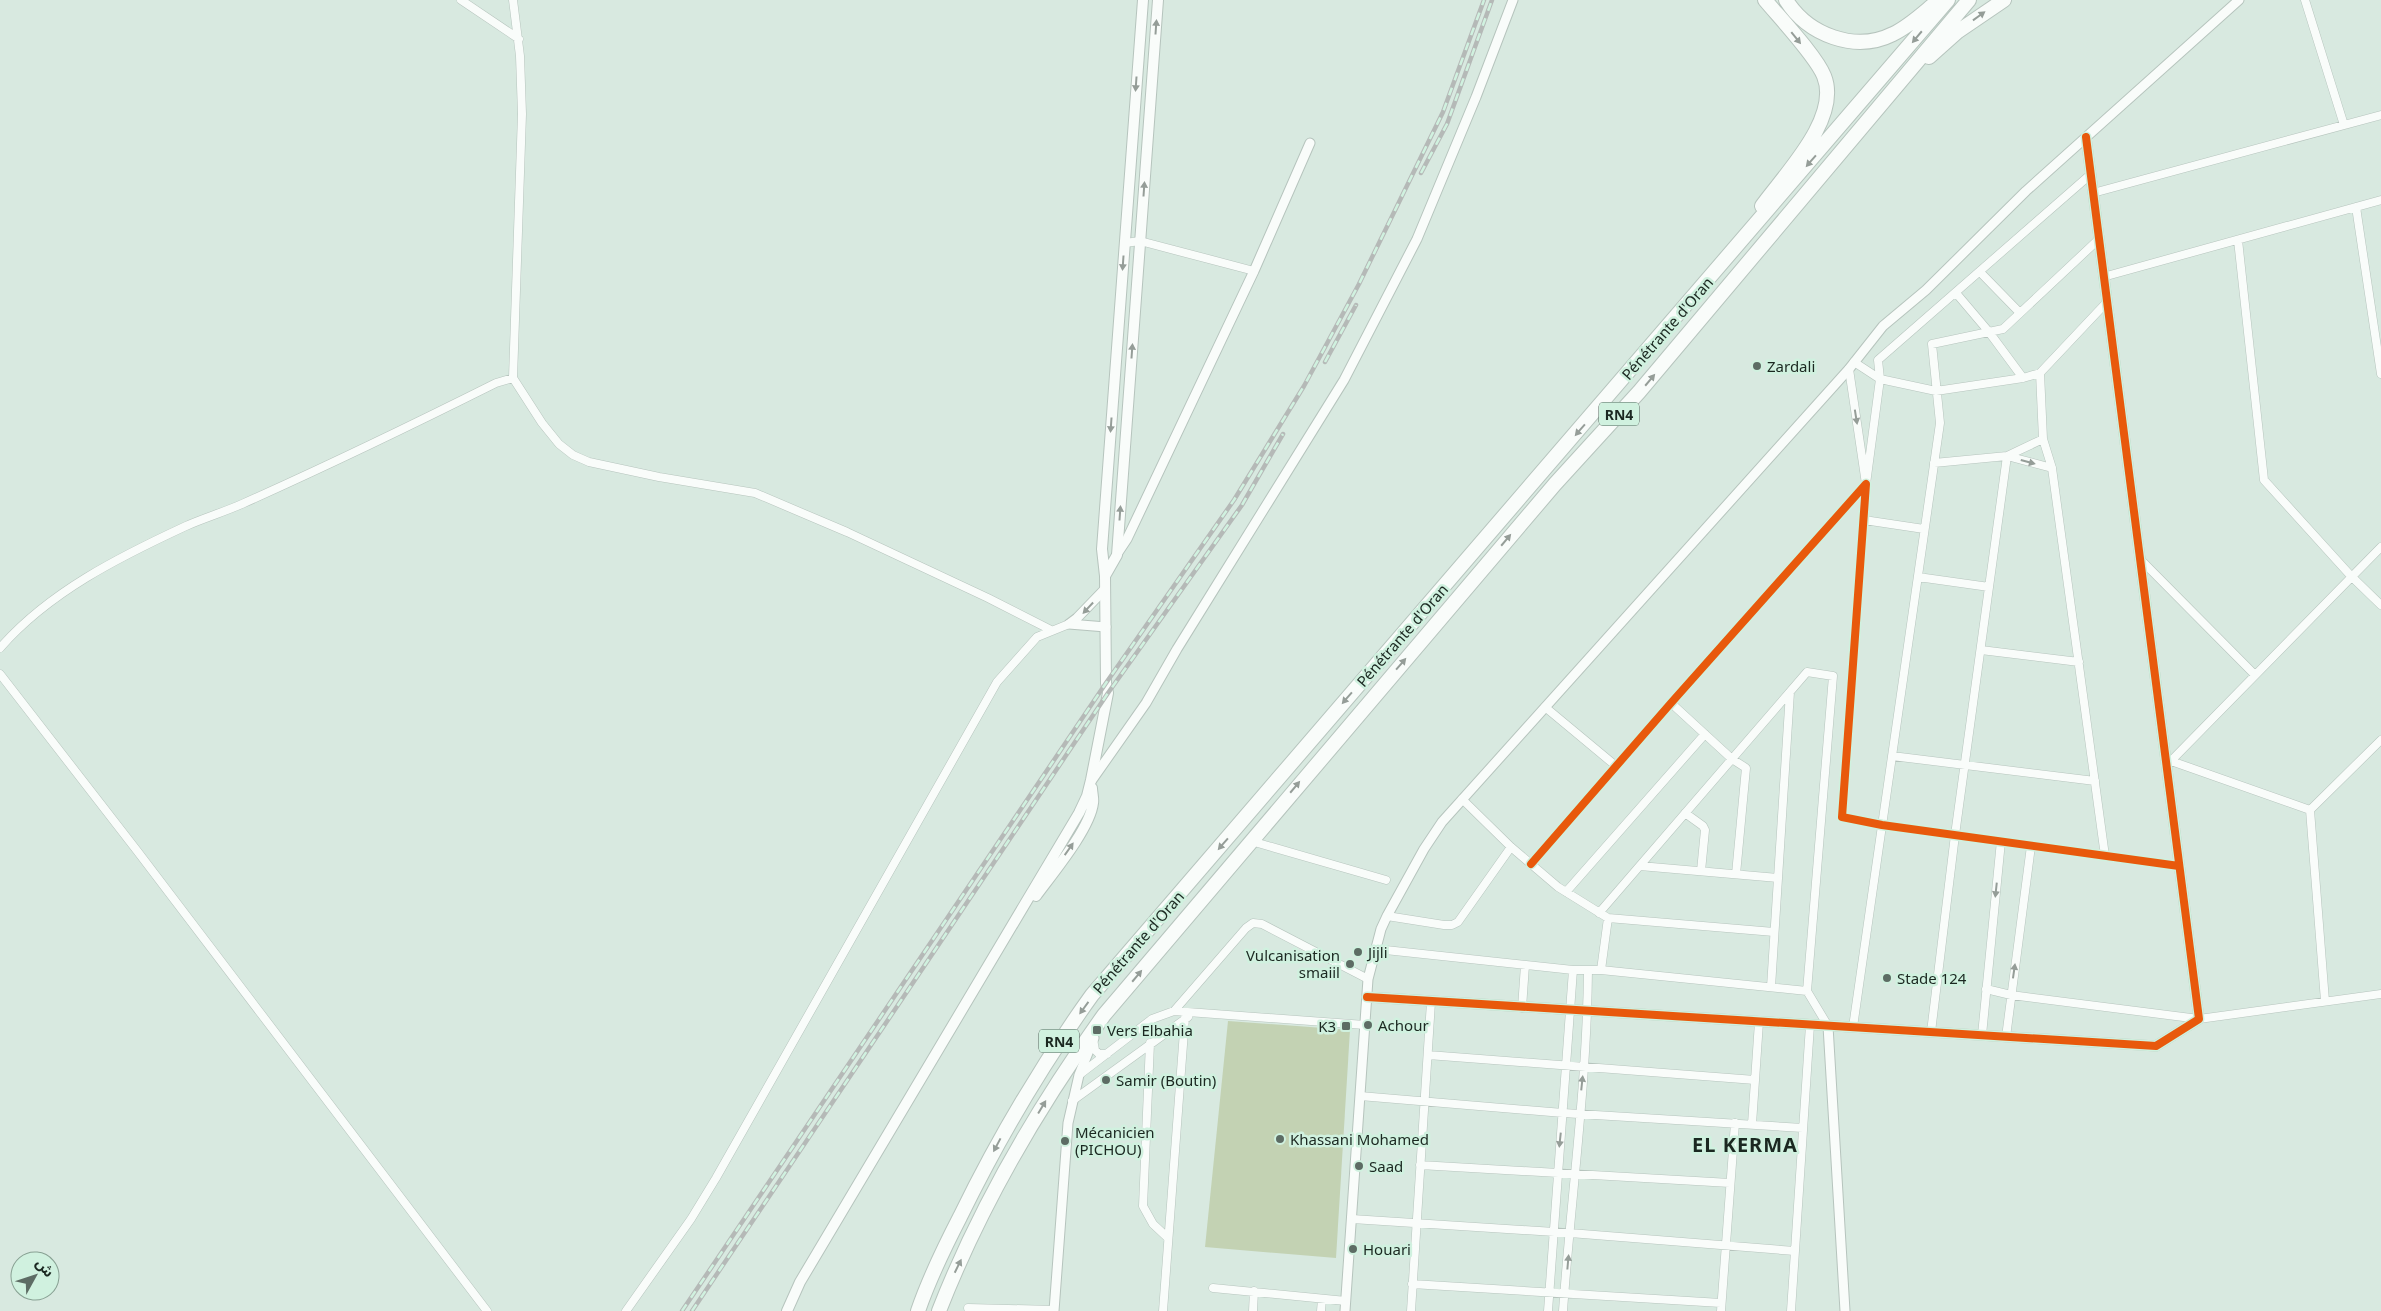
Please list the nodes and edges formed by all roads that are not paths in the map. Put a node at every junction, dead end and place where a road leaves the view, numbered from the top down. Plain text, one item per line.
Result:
1 (461, 0) edge
2 (513, 0) edge
3 (1143, 0) edge
4 (1158, 0) edge
5 (1512, 0) edge
6 (1765, 0) edge
7 (1786, 0) edge
8 (1939, 0) edge
9 (1948, 0) edge
10 (1968, 0) edge
11 (2004, 0) edge
12 (2239, 0) edge
13 (2305, 0) edge
14 (519, 39) junction
15 (1889, 93) junction
16 (2381, 115) edge
17 (2344, 125) junction
18 (2086, 137) junction
19 (1310, 143) dead end
20 (2091, 174) junction
21 (2093, 193) junction
22 (2381, 200) edge
23 (2356, 207) junction
24 (2099, 239) junction
25 (2238, 240) junction
26 (1140, 241) junction
27 (1125, 242) junction
28 (1254, 271) junction
29 (1980, 272) junction
30 (2103, 277) junction
31 (1956, 293) junction
32 (1693, 298) junction
33 (2106, 303) junction
34 (2020, 313) junction
35 (1989, 332) junction
36 (1851, 366) junction
37 (2040, 373) junction
38 (2381, 374) edge
39 (513, 378) junction
40 (2023, 378) junction
41 (1880, 379) junction
42 (1936, 391) junction
43 (2043, 440) junction
44 (2007, 456) junction
45 (1934, 463) junction
46 (2052, 468) junction
47 (1866, 484) junction
48 (1864, 520) junction
49 (1924, 529) junction
50 (2381, 547) edge
51 (1117, 555) junction
52 (2139, 558) junction
53 (1104, 576) junction
54 (1918, 576) junction
55 (2351, 576) junction
56 (1989, 587) junction
57 (1105, 590) junction
58 (2381, 605) edge
59 (1069, 624) junction
60 (1106, 627) junction
61 (1051, 630) junction
62 (0, 648) edge
63 (1981, 650) junction
64 (2079, 662) junction
65 (0, 674) edge
66 (2255, 675) junction
67 (1790, 692) junction
68 (1671, 703) junction
69 (1546, 707) junction
70 (1705, 734) junction
71 (2381, 740) edge
72 (1892, 756) junction
73 (1732, 759) junction
74 (2169, 763) junction
75 (1965, 765) junction
76 (1616, 766) junction
77 (1091, 780) junction
78 (2095, 781) junction
79 (1462, 799) junction
80 (2310, 810) junction
81 (1685, 813) junction
82 (1882, 825) junction
83 (1955, 835) junction
84 (1251, 840) junction
85 (2001, 842) junction
86 (2031, 846) junction
87 (1511, 847) junction
88 (2106, 856) junction
89 (1531, 864) junction
90 (1640, 866) junction
91 (2180, 866) junction
92 (1701, 871) junction
93 (1736, 874) junction
94 (1778, 878) junction
95 (1386, 880) dead end
96 (1566, 892) junction
97 (1599, 913) junction
98 (1387, 916) junction
99 (1608, 918) junction
100 (1774, 932) junction
101 (1376, 950) junction
102 (1525, 965) junction
103 (1572, 970) junction
104 (1588, 970) junction
105 (1601, 970) junction
106 (1368, 979) junction
107 (1771, 987) junction
108 (1986, 989) junction
109 (1807, 991) junction
110 (2381, 994) edge
111 (2011, 995) junction
112 (1367, 997) junction
113 (2325, 1001) junction
114 (1431, 1002) junction
115 (1522, 1008) junction
116 (1174, 1011) junction
117 (1570, 1011) junction
118 (1588, 1012) junction
119 (1201, 1013) junction
120 (1104, 1015) junction
121 (1185, 1018) junction
122 (2199, 1019) junction
123 (1759, 1022) junction
124 (1365, 1025) junction
125 (1810, 1025) junction
126 (1828, 1026) junction
127 (1853, 1027) junction
128 (1931, 1032) junction
129 (1982, 1035) junction
130 (2006, 1037) junction
131 (1093, 1039) junction
132 (1150, 1042) junction
133 (1107, 1054) junction
134 (1428, 1055) junction
135 (1566, 1066) junction
136 (1583, 1066) junction
137 (1079, 1075) junction
138 (1755, 1080) junction
139 (1360, 1096) junction
140 (1072, 1101) junction
141 (1425, 1101) junction
142 (1563, 1113) junction
143 (1579, 1113) junction
144 (1735, 1123) junction
145 (1752, 1124) junction
146 (1803, 1128) junction
147 (1420, 1165) junction
148 (1556, 1171) junction
149 (1576, 1172) junction
150 (1730, 1183) junction
151 (1352, 1219) junction
152 (1416, 1223) junction
153 (1553, 1232) junction
154 (1570, 1233) junction
155 (1168, 1238) junction
156 (1726, 1246) junction
157 (1795, 1251) junction
158 (1412, 1284) junction
159 (1213, 1288) dead end
160 (1254, 1291) junction
161 (1549, 1294) junction
162 (1564, 1294) junction
163 (1322, 1299) junction
164 (1346, 1306) edge
165 (1721, 1307) edge
166 (968, 1308) dead end
167 (487, 1311) edge
168 (626, 1311) edge
169 (786, 1311) edge
170 (917, 1311) edge
171 (939, 1311) edge
172 (1054, 1311) edge
173 (1163, 1311) edge
174 (1253, 1311) edge
175 (1321, 1311) edge
176 (1411, 1311) edge
177 (1548, 1311) edge
178 (1563, 1311) edge
179 (1791, 1311) edge
180 (1845, 1311) edge

1 - 14 street
2 - 14 street
3 -> 27 main road
26 -> 4 main road
5 - 77 street
6 -> 32 highway
7 - 8 highway
9 -> 32 highway, Pénétrante d'Oran / RN4
10 - 15 highway, Pénétrante d'Oran / RN4
15 -> 11 highway
12 - 18 street
13 - 17 street
14 - 39 street
84 -> 15 highway, Pénétrante d'Oran / RN4
16 - 17 street
17 - 21 street
18 - 20 street
18 - 36 street
19 - 28 street
20 - 21 street
20 - 29 street
21 - 24 street
22 - 23 street
23 - 25 street
23 - 38 street
24 - 30 street
24 - 34 street
25 - 30 street
25 - 55 street
26 - 27 street
26 - 28 street
51 -> 26 main road
27 -> 53 main road
28 - 51 street
29 - 31 street
29 - 34 street
30 - 33 street
31 - 35 street
31 - 41 street
32 -> 170 highway, Pénétrante d'Oran / RN4
33 - 37 street
33 - 52 street
34 - 35 street
35 - 40 street
35 - 42 street
36 - 41 street
36 -> 47 street
36 - 69 street
37 - 40 street
37 - 43 street
39 - 61 street
39 - 62 street
40 - 42 street
41 - 42 street
41 - 47 street
42 - 45 street
43 - 44 street
43 - 46 street
44 - 45 street
44 -> 46 street
44 - 56 street
45 - 49 street
46 - 64 street
47 - 48 street
47 - 68 street
48 - 49 street
48 - 82 street
49 - 54 street
50 - 55 street
51 - 53 main road
52 - 66 street
52 - 74 street
53 - 57 main road
54 - 56 street
54 - 72 street
55 - 58 street
55 - 66 street
56 - 63 street
57 -> 59 street
57 - 60 main road
59 - 60 street
59 - 61 street
60 - 77 main road
61 - 168 street
63 - 64 street
63 - 75 street
64 - 78 street
65 - 167 street
66 - 74 street
67 - 73 street
67 - 94 street
67 - 109 street
68 - 70 street
68 - 76 street
69 - 76 street
69 - 79 street
70 - 73 street
70 - 96 street
71 - 80 street
72 - 75 street
72 - 82 street
73 - 81 street
73 - 93 street
74 - 80 street
74 - 91 street
75 - 78 street
75 - 83 street
76 - 89 street
77 - 169 main road
78 - 88 street
79 - 87 street
79 - 98 street
80 - 113 street
81 - 90 street
81 - 92 street
82 - 83 street
82 - 127 street
83 - 85 street
83 - 128 street
84 - 95 street
120 -> 84 highway, Pénétrante d'Oran / RN4
85 - 86 street
85 -> 108 street
86 - 88 street
111 -> 86 street
87 - 89 street
87 - 98 street
88 - 91 street
89 - 96 street
90 - 92 street
90 - 97 street
91 - 122 street
92 - 93 street
93 - 94 street
94 - 100 street
96 - 97 street
97 - 99 street
98 - 101 street
99 - 100 street
99 - 105 street
100 - 107 street
101 - 102 street
101 - 106 street
102 - 103 street
102 - 115 street
103 - 104 street
103 - 117 street
104 - 105 street
104 - 118 street
105 - 107 street
106 - 112 street
106 - 116 street
107 - 109 street
108 - 111 street
108 - 129 street
109 - 126 street
110 - 113 street
111 - 122 street
111 - 130 street
112 - 114 street
112 - 124 street
113 - 122 street
114 - 115 street
114 - 134 street
115 - 117 street
116 - 119 street
116 - 133 street
117 - 118 street
117 - 135 street
118 - 123 street
118 - 136 street
119 - 121 street
119 - 124 street
120 - 131 street
171 -> 120 highway, Pénétrante d'Oran / RN4
121 - 132 street
121 - 155 street
122 - 130 street
123 - 125 street
123 - 138 street
124 - 139 street
125 - 126 street
125 - 146 street
126 - 127 street
126 - 180 street
127 - 128 street
128 - 129 street
129 - 130 street
131 - 133 street
131 - 137 street
132 - 140 street
132 - 155 street
133 - 137 street
134 - 135 street
134 - 141 street
135 - 136 street
135 - 142 street
136 - 138 street
143 -> 136 street
137 - 140 street
138 - 145 street
139 - 141 street
139 - 151 street
140 - 172 street
141 - 142 street
141 - 147 street
142 - 143 street
142 -> 148 street
143 - 144 street
143 - 149 street
144 - 145 street
144 - 150 street
145 - 146 street
146 - 157 street
147 - 148 street
147 - 152 street
148 - 149 street
148 - 153 street
149 - 150 street
149 - 154 street
150 - 156 street
151 - 152 street
151 - 164 street
152 - 153 street
152 - 158 street
153 - 154 street
153 - 161 street
154 - 156 street
162 -> 154 street
155 - 173 street
156 - 157 street
156 - 165 street
157 - 179 street
158 - 161 street
158 - 176 street
159 - 160 street
160 - 163 street
160 - 174 street
161 - 162 street
161 - 177 street
162 - 165 street
162 - 178 street
163 - 164 street
163 - 175 street
166 - 172 street

